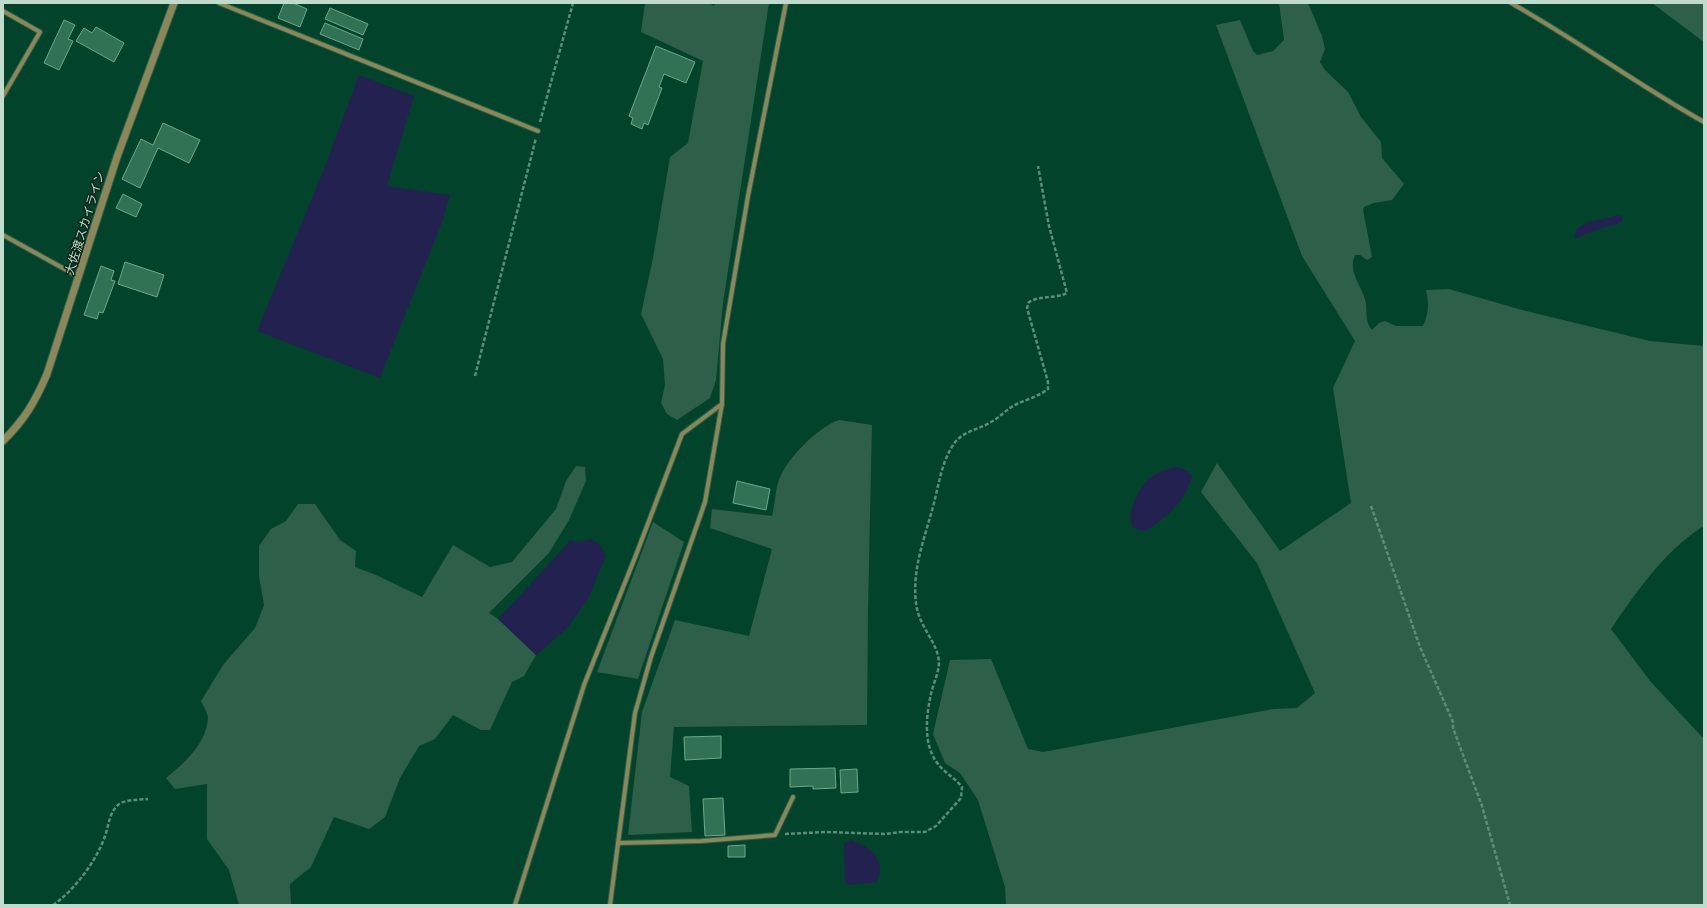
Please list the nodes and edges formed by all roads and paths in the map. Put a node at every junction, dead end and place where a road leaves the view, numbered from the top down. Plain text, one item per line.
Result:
1 (174, 3) edge
2 (219, 3) edge
3 (573, 3) edge
4 (786, 3) edge
5 (1511, 3) edge
6 (3, 11) edge
7 (3, 96) edge
8 (1704, 122) edge
9 (538, 131) junction
10 (1038, 166) dead end
11 (3, 235) edge
12 (80, 277) junction
13 (475, 376) dead end
14 (722, 404) junction
15 (3, 441) edge
16 (1371, 506) dead end
17 (793, 797) dead end
18 (148, 799) dead end
19 (775, 835) junction
20 (618, 843) junction
21 (53, 905) edge
22 (515, 905) edge
23 (610, 905) edge
24 (1510, 905) edge

1 - 12 street, 大佐渡スカイライン
2 - 9 street
3 - 9 path
4 - 14 street
5 - 8 street
6 - 7 street
9 - 13 path
10 - 19 path
11 - 12 street
12 - 15 street, 大佐渡スカイライン
14 - 20 street
14 - 22 street
16 - 24 path
17 - 19 street
18 - 21 path
19 - 20 street
20 - 23 street

